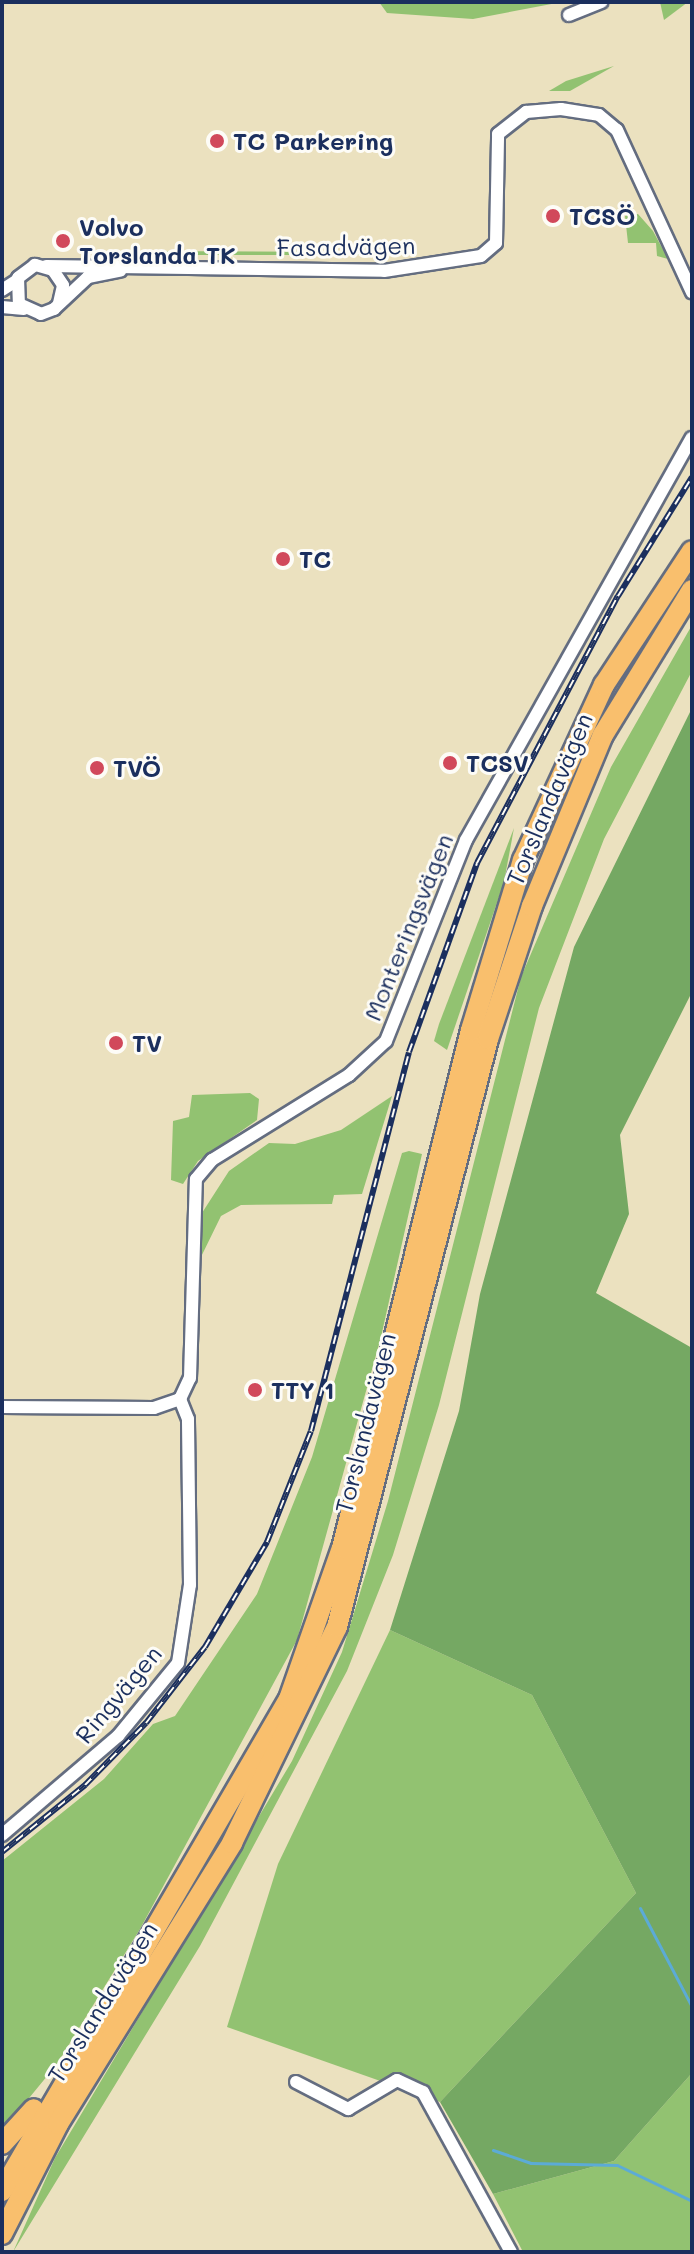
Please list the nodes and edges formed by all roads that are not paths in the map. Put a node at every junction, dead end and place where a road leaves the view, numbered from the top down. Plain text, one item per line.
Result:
1 (602, 2) edge
2 (569, 15) dead end
3 (46, 266) junction
4 (135, 268) junction
5 (16, 281) junction
6 (2, 290) edge
7 (692, 292) edge
8 (59, 303) junction
9 (2, 307) edge
10 (24, 309) junction
11 (692, 438) edge
12 (692, 551) edge
13 (692, 590) edge
14 (180, 1399) junction
15 (2, 1407) edge
16 (2, 1835) edge
17 (82, 2048) junction
18 (296, 2082) dead end
19 (58, 2124) junction
20 (2, 2144) edge
21 (2, 2191) edge
22 (2, 2234) edge
23 (5, 2252) edge
24 (511, 2252) edge

1 - 2 street
3 - 4 street, Fasadvägen
3 - 5 street, Fasadvägen
3 - 8 street
4 - 7 street, Fasadvägen
4 - 8 street, Fasadvägen
5 - 6 street, Fasadvägen
5 - 10 street
8 - 10 street
9 - 10 street
11 - 14 street, Monteringsvägen
12 - 17 main road, Torslandavägen
13 - 19 main road, Torslandavägen
14 - 15 street
14 - 16 street, Ringvägen
17 - 20 main road
17 - 21 main road, Torslandavägen
18 - 24 street
19 - 22 main road, Torslandavägen
19 - 23 main road

